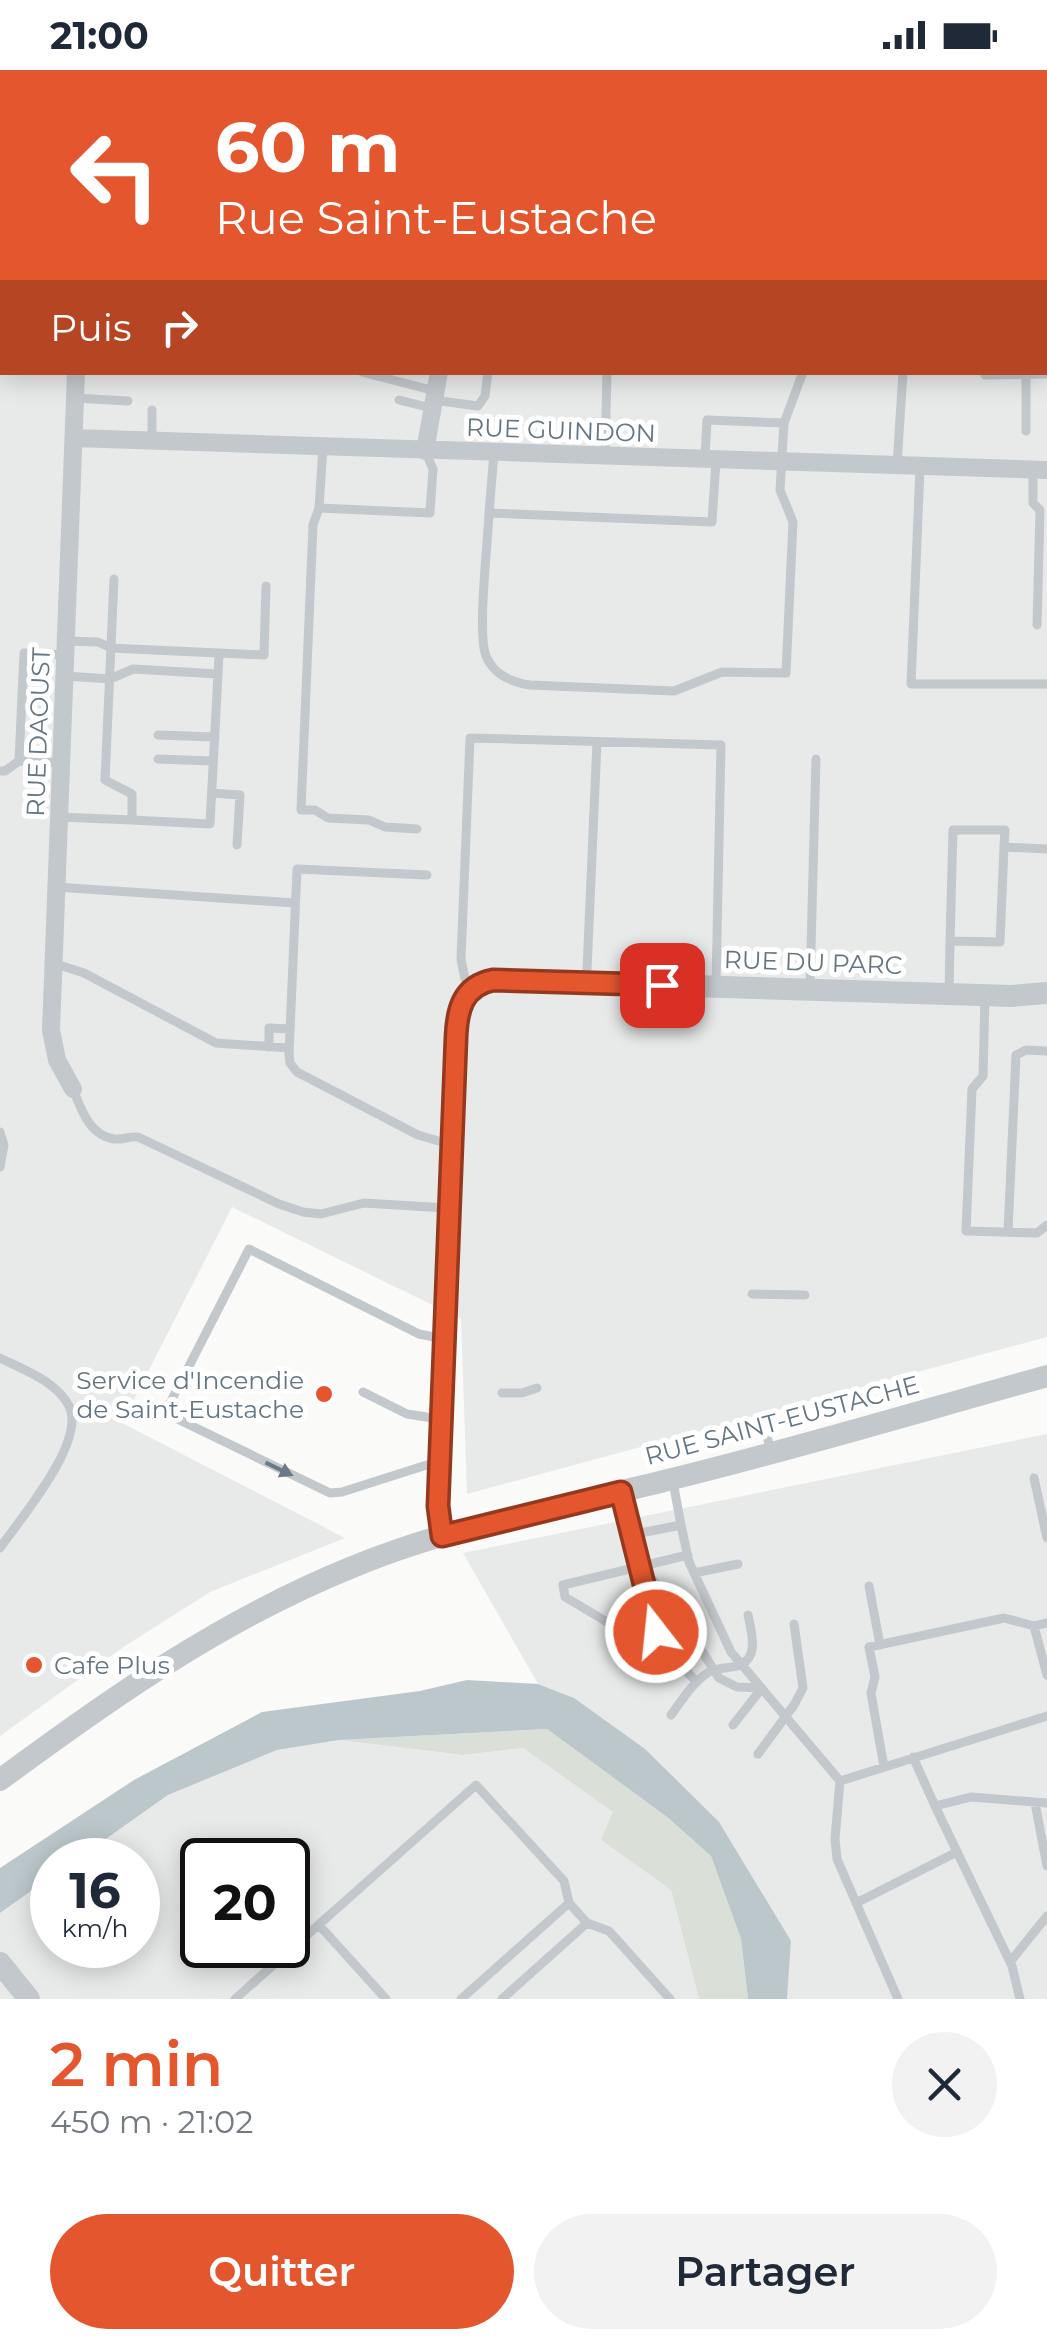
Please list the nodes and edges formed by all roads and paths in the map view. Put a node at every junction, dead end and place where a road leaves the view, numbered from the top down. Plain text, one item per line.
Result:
1 (76, 375) edge
2 (372, 375) edge
3 (488, 375) edge
4 (608, 375) edge
5 (803, 375) edge
6 (902, 375) edge
7 (1026, 375) edge
8 (434, 393) edge
9 (75, 398) junction
10 (399, 400) dead end
11 (128, 401) dead end
12 (152, 410) dead end
13 (784, 423) junction
14 (1026, 431) dead end
15 (74, 438) junction
16 (152, 441) junction
17 (322, 447) junction
18 (426, 451) junction
19 (494, 453) junction
20 (604, 457) junction
21 (710, 460) junction
22 (780, 463) junction
23 (897, 466) junction
24 (920, 468) junction
25 (1040, 470) edge
26 (318, 508) junction
27 (490, 513) junction
28 (114, 579) dead end
29 (266, 586) dead end
30 (1036, 625) dead end
31 (66, 648) junction
32 (111, 648) junction
33 (219, 654) junction
34 (218, 674) junction
35 (65, 676) junction
36 (110, 679) junction
37 (1047, 684) edge
38 (158, 734) dead end
39 (215, 738) junction
40 (598, 742) junction
41 (158, 759) dead end
42 (816, 759) dead end
43 (19, 761) junction
44 (214, 761) junction
45 (62, 763) junction
46 (0, 770) edge
47 (212, 792) junction
48 (60, 817) junction
49 (132, 820) junction
50 (417, 829) dead end
51 (237, 846) dead end
52 (1004, 847) junction
53 (1047, 849) edge
54 (426, 875) dead end
55 (56, 887) junction
56 (295, 903) junction
57 (950, 940) junction
58 (54, 962) junction
59 (583, 983) junction
60 (716, 987) junction
61 (473, 988) junction
62 (810, 990) junction
63 (1047, 993) edge
64 (948, 994) junction
65 (985, 996) junction
66 (290, 1028) junction
67 (269, 1047) junction
68 (289, 1048) junction
69 (1047, 1051) edge
70 (73, 1089) joint
71 (0, 1132) edge
72 (452, 1144) junction
73 (0, 1167) edge
74 (449, 1208) junction
75 (1047, 1225) edge
76 (1008, 1232) junction
77 (752, 1294) dead end
78 (805, 1295) dead end
79 (444, 1339) junction
80 (0, 1358) edge
81 (1047, 1376) edge
82 (536, 1388) dead end
83 (363, 1392) dead end
84 (502, 1393) dead end
85 (441, 1420) junction
86 (764, 1429) dead end
87 (771, 1454) junction
88 (439, 1461) junction
89 (1034, 1478) dead end
90 (672, 1480) junction
91 (621, 1492) junction
92 (681, 1525) junction
93 (630, 1535) junction
94 (442, 1536) junction
95 (1047, 1538) edge
96 (0, 1548) edge
97 (688, 1554) junction
98 (738, 1564) dead end
99 (637, 1566) junction
100 (694, 1572) junction
101 (868, 1586) dead end
102 (748, 1615) dead end
103 (1047, 1622) edge
104 (794, 1624) dead end
105 (1034, 1626) junction
106 (656, 1632) junction
107 (880, 1644) junction
108 (742, 1664) junction
109 (712, 1670) junction
110 (1047, 1675) edge
111 (697, 1682) junction
112 (762, 1688) junction
113 (672, 1715) dead end
114 (1047, 1716) edge
115 (786, 1717) junction
116 (733, 1725) dead end
117 (758, 1754) dead end
118 (912, 1757) junction
119 (884, 1767) junction
120 (0, 1780) edge
121 (840, 1781) junction
122 (1035, 1803) junction
123 (1047, 1803) edge
124 (935, 1806) junction
125 (957, 1852) junction
126 (1047, 1866) edge
127 (569, 1903) junction
128 (856, 1903) junction
129 (1047, 1916) edge
130 (587, 1923) junction
131 (319, 1924) junction
132 (1010, 1962) junction
133 (0, 1963) edge
134 (1019, 1995) edge
135 (1008, 1997) edge
136 (28, 1999) edge
137 (235, 1999) edge
138 (386, 1999) edge
139 (461, 1999) edge
140 (502, 1999) edge
141 (670, 1999) edge
142 (898, 1999) edge

1 - 9 street, RUE DAOUST
2 - 8 lane
3 - 8 lane
4 - 20 lane
5 - 13 lane
6 - 23 lane
7 - 14 lane
8 - 10 lane
8 - 18 street
9 - 11 lane
9 - 15 street, RUE DAOUST
12 - 16 lane
13 - 21 lane
13 - 22 lane
15 - 16 street, RUE GUINDON
15 - 31 street, RUE DAOUST
16 - 17 street, RUE GUINDON
17 - 18 street, RUE GUINDON
17 - 26 lane
18 - 19 street, RUE GUINDON
18 - 26 lane
19 - 20 street, RUE GUINDON
19 - 27 lane
20 - 21 street, RUE GUINDON
21 - 22 street, RUE GUINDON
21 - 27 lane
22 - 23 street, RUE GUINDON
22 - 27 lane
23 - 24 street, RUE GUINDON
24 - 25 street, RUE GUINDON
24 - 37 lane
25 - 30 lane
26 - 50 lane
28 - 32 lane
29 - 33 lane
31 - 32 lane
31 - 35 street, RUE DAOUST
31 - 43 lane
32 - 33 lane
32 - 36 lane
33 - 34 lane
34 - 36 lane
34 - 39 lane
35 - 36 lane
35 - 45 street, RUE DAOUST
36 - 49 lane
38 - 39 lane
39 - 44 lane
40 - 59 lane
40 - 60 lane
40 - 61 lane
41 - 44 lane
42 - 62 lane
43 - 45 lane
43 - 46 lane
44 - 47 lane
45 - 48 street, RUE DAOUST
47 - 49 lane
47 - 51 lane
48 - 49 lane
48 - 55 street, RUE DAOUST
52 - 53 lane
52 - 57 lane
52 - 57 lane
54 - 56 lane
55 - 56 lane
55 - 58 street, RUE DAOUST
56 - 66 lane
57 - 64 lane
58 - 67 lane
58 - 70 street, RUE DAOUST
59 - 60 street, RUE DU PARC
59 - 61 street, RUE DU PARC
60 - 62 street, RUE DU PARC
61 - 72 street
62 - 64 street, RUE DU PARC
63 - 65 street, RUE DU PARC
64 - 65 street, RUE DU PARC
65 - 76 lane
66 - 67 lane
66 - 68 lane
67 - 68 lane
68 - 72 lane
69 - 76 lane
70 - 74 lane
71 - 73 lane
72 - 74 street
74 - 79 street
75 - 76 lane
77 - 78 lane
79 - 85 street
79 -> 88 lane
80 - 96 lane
81 - 87 street, RUE SAINT-EUSTACHE
82 - 84 lane
83 - 85 lane
85 - 88 street
86 - 87 lane
87 - 90 street, RUE SAINT-EUSTACHE
88 - 94 street
89 - 95 lane
90 - 91 street, RUE SAINT-EUSTACHE
90 - 92 lane
91 - 93 lane
91 - 94 street, RUE SAINT-EUSTACHE
92 - 93 lane
92 - 97 lane
93 - 99 lane
94 - 120 street, RUE SAINT-EUSTACHE
97 - 99 lane
97 - 100 lane
98 - 100 lane
99 - 106 lane
99 - 106 lane
99 - 109 lane
100 - 108 lane
101 - 107 lane
102 - 108 lane
103 - 105 lane
104 - 115 lane
105 - 107 lane
105 - 110 lane
106 - 111 lane
107 - 119 lane
108 - 109 lane
108 - 112 lane
109 - 111 lane
109 - 112 lane
111 - 113 lane
112 - 115 lane
112 - 116 lane
114 - 118 lane
115 - 117 lane
115 - 121 lane
118 - 119 lane
118 - 124 lane
119 - 121 lane
121 - 128 lane
122 - 123 lane
122 - 124 lane
122 - 126 lane
124 - 125 lane
125 - 128 lane
125 - 132 lane
127 - 130 lane
127 - 131 lane
127 - 139 lane
128 - 142 lane
129 - 132 lane
130 - 140 lane
130 - 141 lane
131 - 137 lane
131 - 138 lane
132 - 134 lane
133 - 136 street
134 - 135 lane

